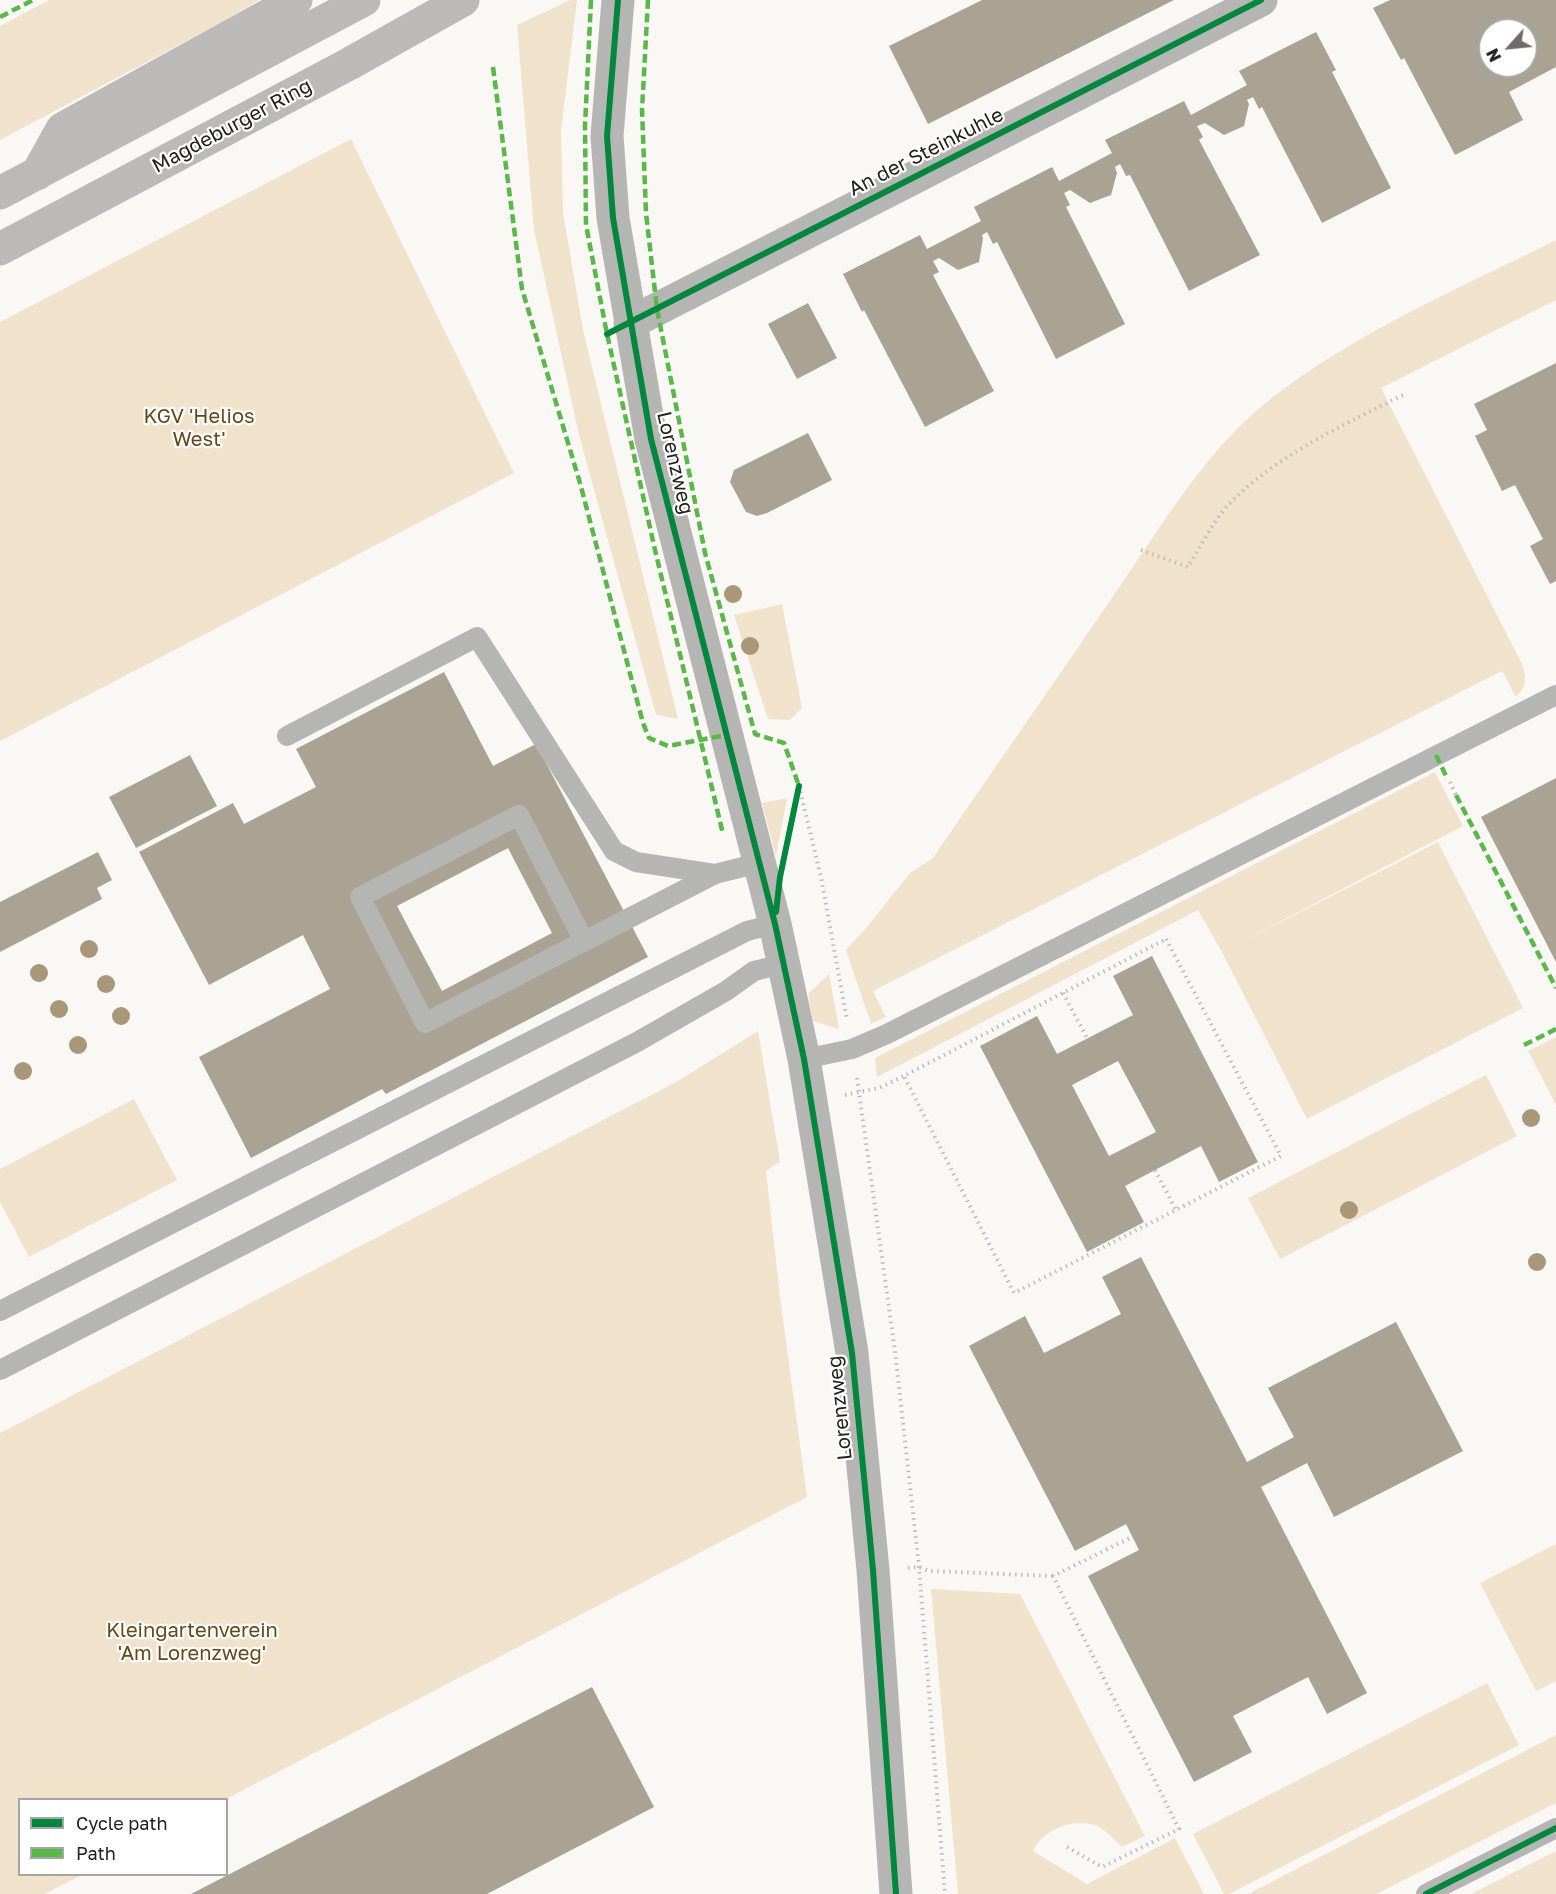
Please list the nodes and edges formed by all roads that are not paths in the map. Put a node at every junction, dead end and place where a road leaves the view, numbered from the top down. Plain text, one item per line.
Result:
1 (296, 0) edge
2 (364, 0) edge
3 (463, 0) edge
4 (618, 0) edge
5 (1261, 0) edge
6 (37, 174) junction
7 (0, 193) edge
8 (0, 249) edge
9 (630, 323) junction
10 (1556, 695) edge
11 (287, 736) dead end
12 (759, 863) junction
13 (715, 874) junction
14 (775, 924) junction
15 (584, 941) junction
16 (783, 964) junction
17 (804, 1059) junction
18 (0, 1311) edge
19 (0, 1370) edge
20 (1556, 1828) edge
21 (896, 1894) edge
22 (1426, 1894) edge

1 - 6 highway
2 - 6 highway
3 - 8 highway, Magdeburger Ring
4 - 9 street, Lorenzweg
5 - 9 street, An der Steinkuhle
6 - 7 highway
9 - 12 street, Lorenzweg
10 - 17 lane
11 - 13 lane
12 - 13 lane
12 - 14 street, Lorenzweg
13 - 15 lane
14 - 16 street, Lorenzweg
14 - 18 lane
15 - 15 lane
16 - 17 street, Lorenzweg
16 - 19 lane
17 - 21 street, Lorenzweg
20 - 22 lane

